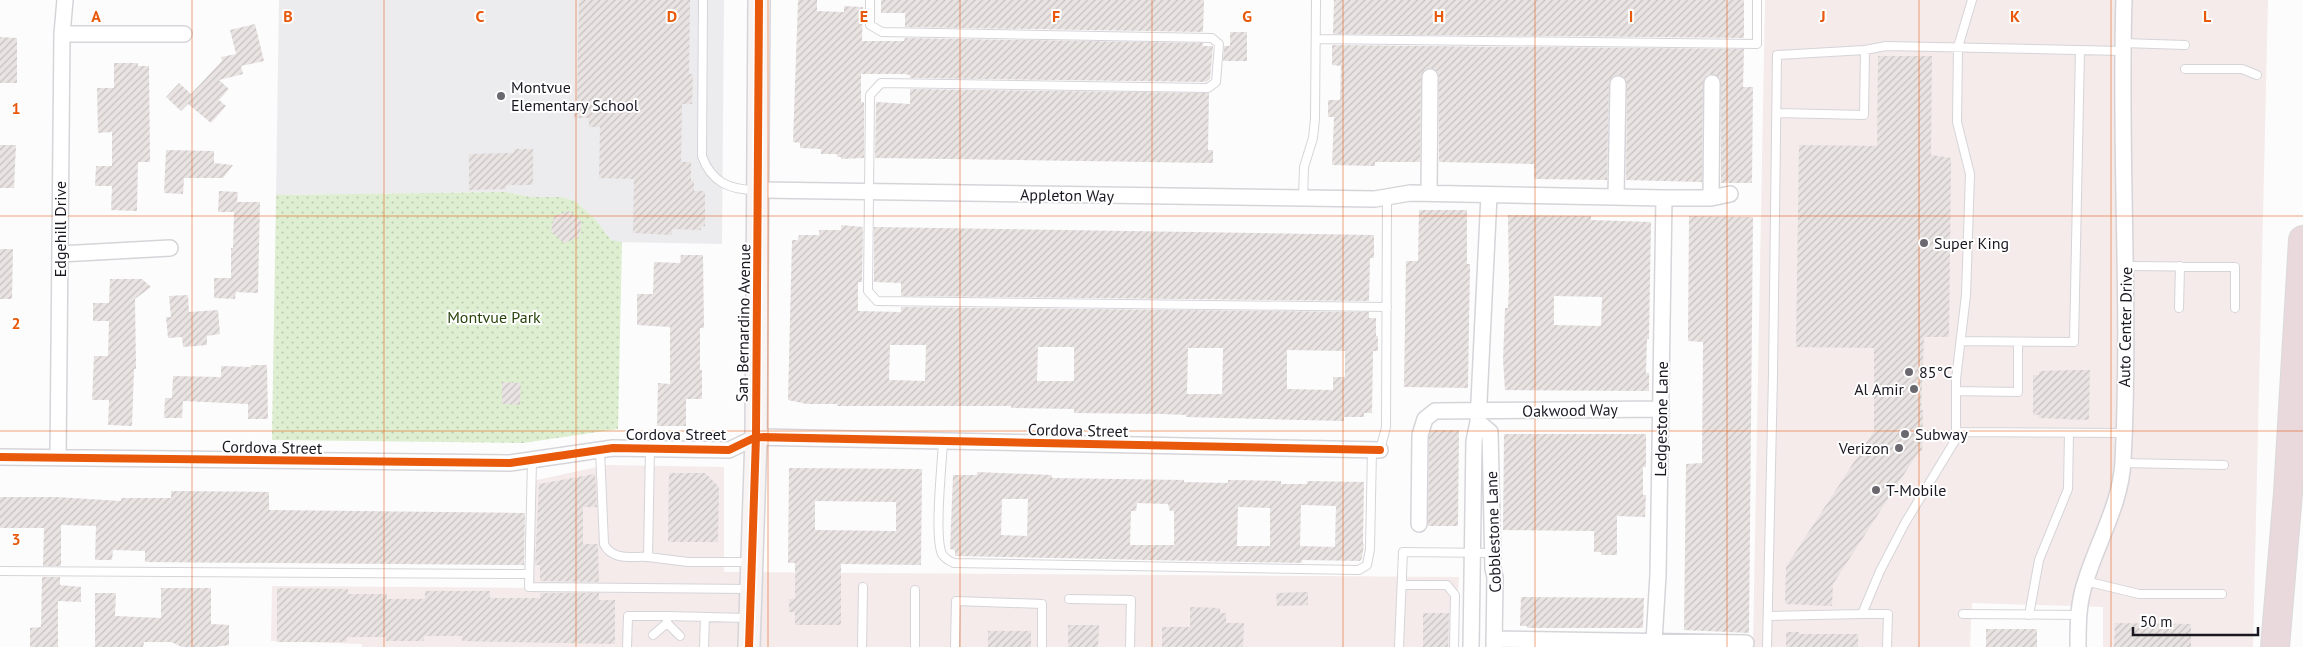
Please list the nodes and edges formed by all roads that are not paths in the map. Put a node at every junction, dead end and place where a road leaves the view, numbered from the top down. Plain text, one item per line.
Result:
1 (65, 0) edge
2 (703, 0) edge
3 (759, 0) edge
4 (870, 0) edge
5 (1316, 0) edge
6 (1757, 0) edge
7 (1972, 0) edge
8 (2124, 0) edge
9 (62, 34) junction
10 (184, 34) dead end
11 (1316, 39) junction
12 (2186, 45) dead end
13 (1958, 47) junction
14 (2123, 47) junction
15 (1865, 50) junction
16 (2080, 50) junction
17 (2185, 69) dead end
18 (1430, 76) dead end
19 (2257, 76) dead end
20 (1712, 83) dead end
21 (1618, 84) dead end
22 (1776, 113) junction
23 (758, 190) junction
24 (870, 192) junction
25 (1429, 193) junction
26 (1730, 194) dead end
27 (1489, 195) junction
28 (1616, 197) junction
29 (1303, 198) junction
30 (1381, 198) junction
31 (1664, 198) junction
32 (1710, 198) junction
33 (2303, 240) edge
34 (170, 248) dead end
35 (60, 254) junction
36 (2126, 266) junction
37 (2180, 266) junction
38 (1387, 307) junction
39 (2180, 308) dead end
40 (2235, 308) dead end
41 (1961, 341) junction
42 (2018, 343) junction
43 (1956, 391) junction
44 (1661, 409) junction
45 (1478, 417) junction
46 (1956, 432) junction
47 (2069, 432) junction
48 (2124, 433) junction
49 (756, 437) junction
50 (942, 441) junction
51 (650, 449) junction
52 (600, 450) junction
53 (1376, 450) junction
54 (0, 458) edge
55 (58, 458) junction
56 (532, 461) junction
57 (2123, 463) junction
58 (2224, 465) dead end
59 (1419, 524) dead end
60 (1472, 553) junction
61 (1492, 553) junction
62 (648, 557) junction
63 (752, 562) junction
64 (0, 571) edge
65 (529, 574) junction
66 (2085, 581) junction
67 (1402, 585) junction
68 (863, 587) dead end
69 (751, 589) junction
70 (915, 590) dead end
71 (2222, 594) dead end
72 (1069, 599) dead end
73 (1862, 614) junction
74 (1963, 614) dead end
75 (2029, 614) junction
76 (2078, 615) junction
77 (1768, 616) junction
78 (705, 617) junction
79 (750, 618) junction
80 (667, 620) junction
81 (653, 635) dead end
82 (680, 636) dead end
83 (1654, 641) junction
84 (1494, 643) edge
85 (1746, 643) dead end
86 (627, 647) edge
87 (704, 647) edge
88 (749, 647) edge
89 (862, 647) edge
90 (916, 647) edge
91 (955, 647) edge
92 (1042, 647) edge
93 (1130, 647) edge
94 (1399, 647) edge
95 (1454, 647) edge
96 (1471, 647) edge
97 (1767, 647) edge
98 (1887, 647) edge
99 (2078, 647) edge
100 (2275, 647) edge

1 - 9 street, Edgehill Drive
2 - 23 lane
3 - 23 main road, San Bernardino Avenue
4 - 24 lane
5 - 11 lane
6 - 11 lane
7 - 13 lane
8 - 14 street, Auto Center Drive
9 - 10 street
9 - 35 street, Edgehill Drive
11 - 29 lane
12 - 14 lane
13 - 15 lane
13 - 16 lane
13 - 41 lane
14 - 16 lane
14 - 36 street, Auto Center Drive
15 - 22 lane
15 - 22 lane
16 - 42 lane
17 - 19 lane
18 - 25 street
20 - 32 street
21 - 28 street
22 - 77 lane
23 - 24 street, Appleton Way
23 - 49 main road, San Bernardino Avenue
24 - 29 street, Appleton Way
24 - 38 lane
25 - 27 street, Appleton Way
25 - 30 street, Appleton Way
26 - 32 street, Appleton Way
27 - 28 street, Appleton Way
27 - 45 street, Cobblestone Lane
28 - 31 street, Appleton Way
29 - 30 street, Appleton Way
30 - 38 lane
31 - 32 street, Appleton Way
31 - 44 street, Ledgestone Lane
33 - 100 highway
34 - 35 street
35 - 55 street, Edgehill Drive
36 - 37 lane
36 - 48 street, Auto Center Drive
37 - 39 lane
37 - 40 lane
38 - 53 lane
41 - 42 lane
41 - 43 lane
42 - 43 lane
43 - 46 lane
44 - 45 street, Oakwood Way
44 - 83 street, Ledgestone Lane
45 - 59 street, Oakwood Way
45 - 60 street, Cobblestone Lane
45 - 61 street, Cobblestone Lane
46 - 47 lane
46 - 73 lane
47 - 48 lane
47 - 75 lane
48 - 57 street, Auto Center Drive
49 - 50 street, Cordova Street
49 - 51 street, Cordova Street
49 - 63 main road, San Bernardino Avenue
50 - 53 street, Cordova Street
50 - 53 lane
51 - 52 street, Cordova Street
51 - 62 lane
52 - 56 street, Cordova Street
52 - 62 lane
54 - 55 street, Cordova Street
55 - 56 street, Cordova Street
56 - 65 lane
57 - 58 lane
57 - 66 street, Auto Center Drive
60 - 61 lane
60 - 67 lane
60 - 96 street, Cobblestone Lane
61 - 84 street, Cobblestone Lane
62 - 63 lane
63 - 69 main road, San Bernardino Avenue
64 - 65 lane
65 - 69 lane
66 - 71 lane
66 - 76 street, Auto Center Drive
67 - 94 lane
67 - 95 lane
68 - 89 lane
69 - 79 main road, San Bernardino Avenue
70 - 90 lane
72 - 93 lane
73 - 77 lane
73 - 98 lane
74 - 75 lane
75 - 76 lane
76 - 99 street, Auto Center Drive
77 - 97 lane
78 - 79 lane
78 - 80 lane
78 - 87 lane
79 - 88 main road, San Bernardino Avenue
80 - 81 lane
80 - 82 lane
80 - 86 lane
83 - 84 street
83 - 85 street
91 - 92 lane

